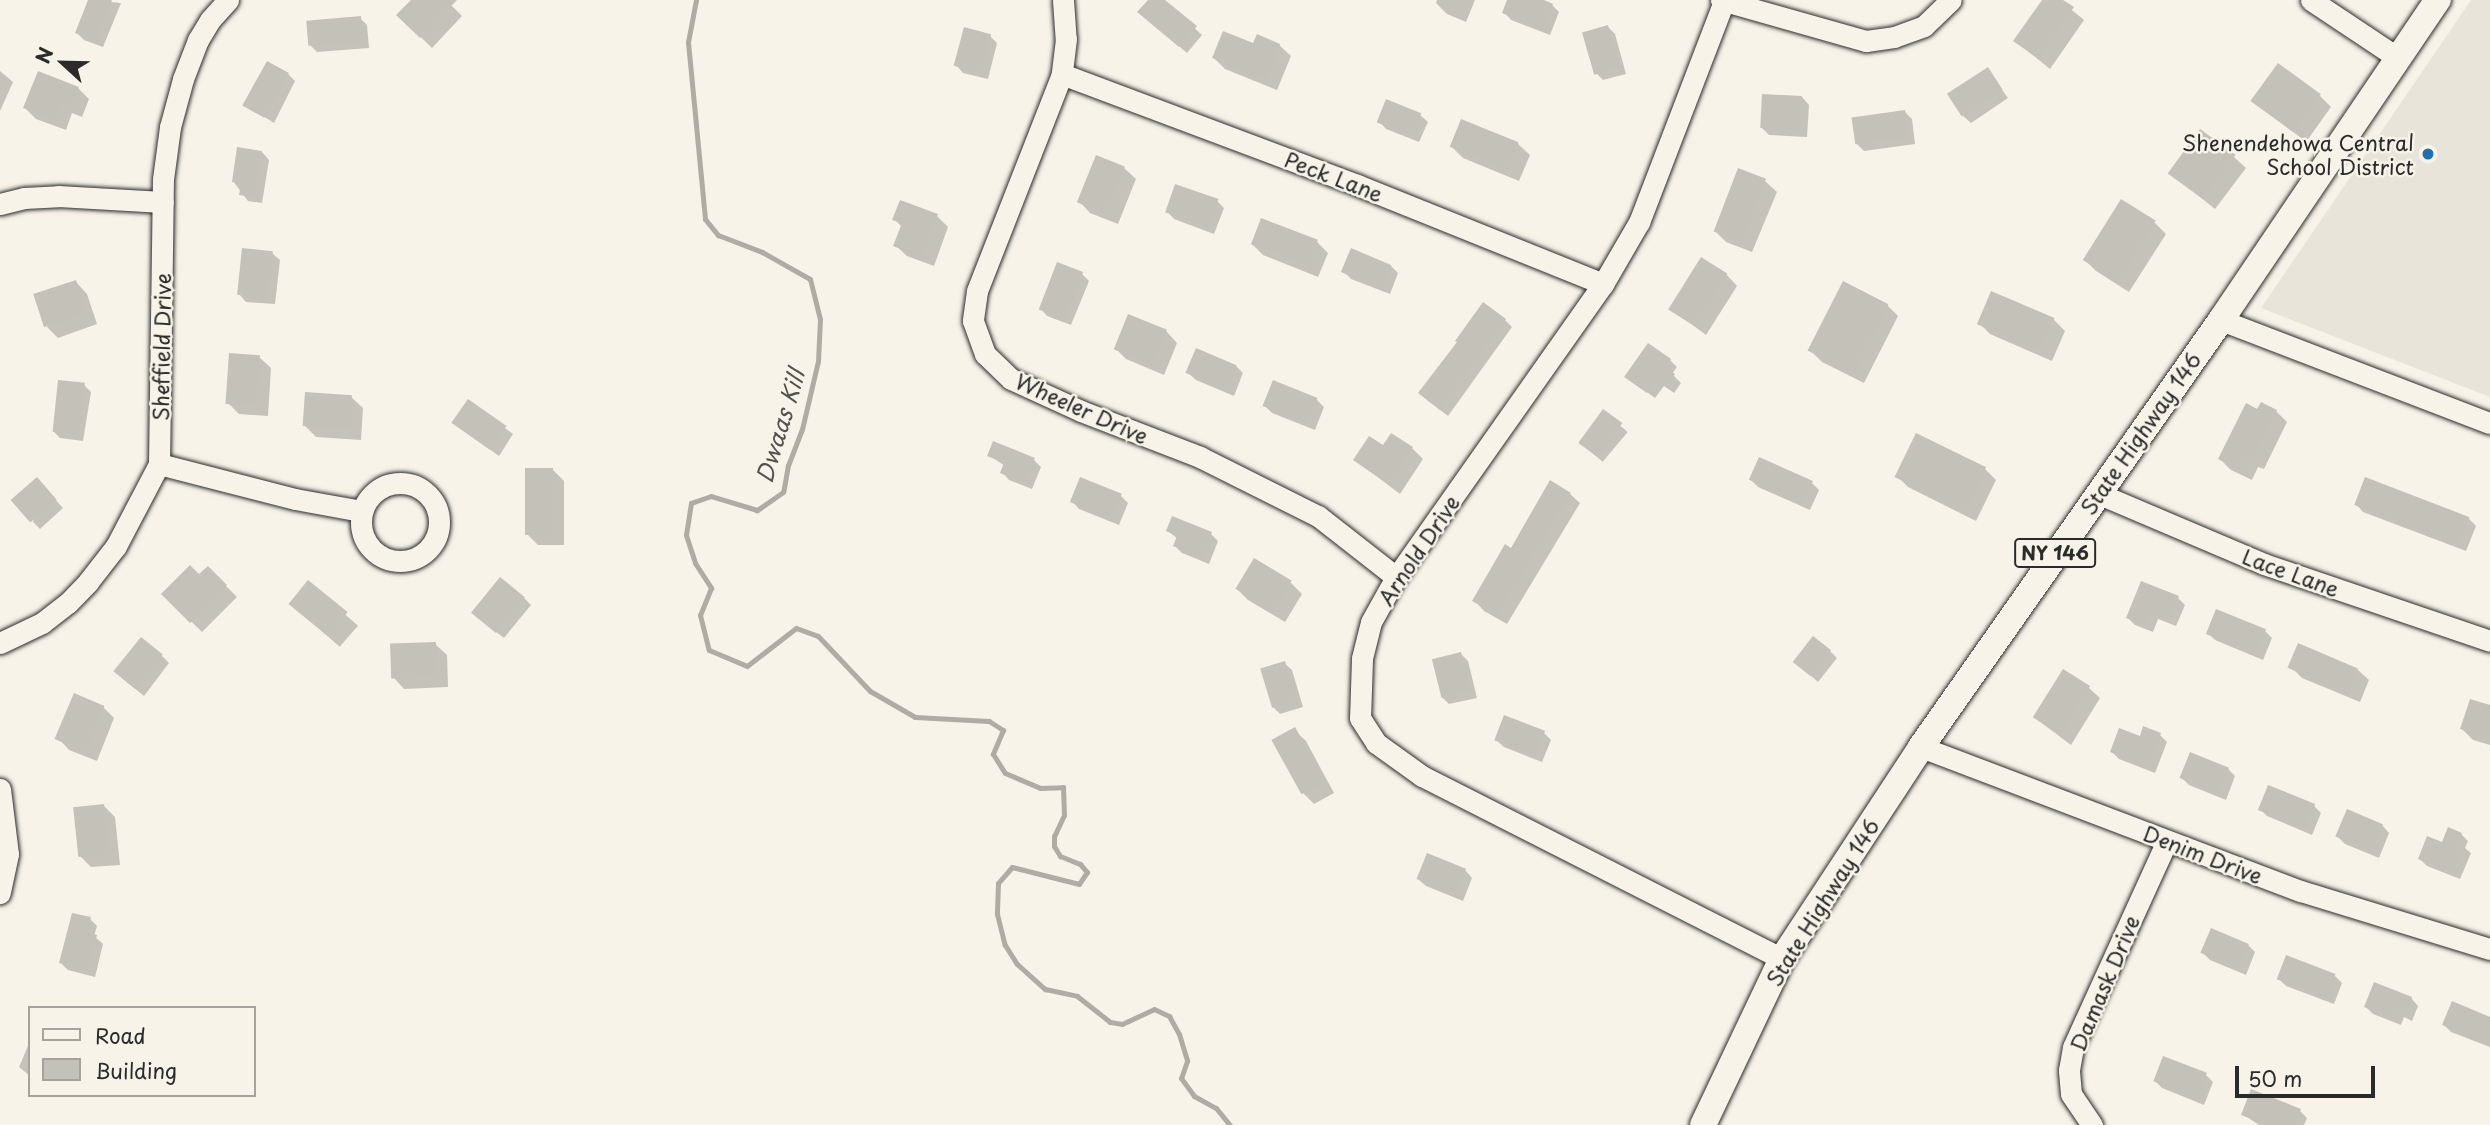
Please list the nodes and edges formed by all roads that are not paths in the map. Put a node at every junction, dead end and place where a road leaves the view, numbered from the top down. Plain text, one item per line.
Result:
1 (228, 0) edge
2 (1063, 0) edge
3 (1951, 0) edge
4 (2311, 0) edge
5 (2438, 0) edge
6 (1723, 1) edge
7 (2398, 58) junction
8 (1062, 74) junction
9 (163, 202) junction
10 (0, 204) edge
11 (1603, 284) junction
12 (2221, 320) junction
13 (2490, 423) edge
14 (159, 464) junction
15 (2097, 493) junction
16 (362, 511) dead end
17 (1396, 577) junction
18 (2490, 641) edge
19 (0, 643) edge
20 (1921, 747) junction
21 (0, 789) edge
22 (2167, 841) junction
23 (0, 893) edge
24 (2490, 949) edge
25 (1782, 958) junction
26 (1703, 1125) edge
27 (2092, 1125) edge

1 - 9 street, Sheffield Drive
2 - 8 street, Wheeler Drive
3 - 6 street
4 - 7 street
5 - 7 main road, State Highway 146 / NY 146
6 - 11 street, Arnold Drive
7 - 12 main road, State Highway 146 / NY 146
8 - 11 street, Peck Lane
8 - 17 street, Wheeler Drive
9 - 10 street
9 - 14 street, Sheffield Drive
11 - 17 street, Arnold Drive
12 - 13 street
12 - 15 main road, State Highway 146 / NY 146
14 - 16 street
14 - 19 street, Sheffield Drive
15 - 18 street, Lace Lane
15 - 20 main road, State Highway 146 / NY 146
17 - 25 street, Arnold Drive
20 - 22 street, Denim Drive
20 - 25 main road, State Highway 146 / NY 146
21 - 23 street
22 - 24 street, Denim Drive
22 - 27 street, Damask Drive
25 - 26 main road, State Highway 146 / NY 146

